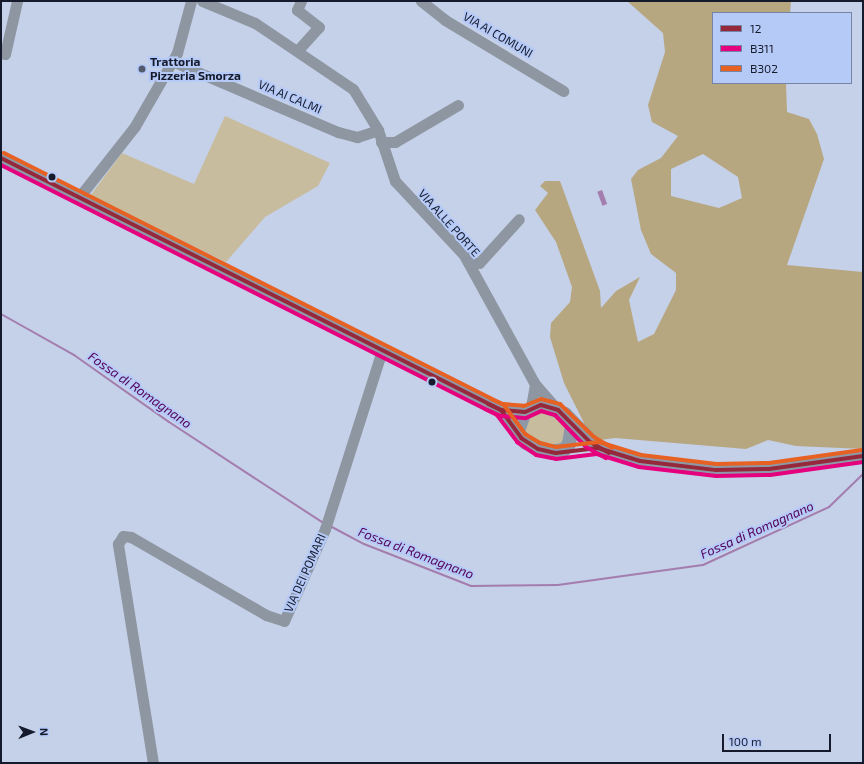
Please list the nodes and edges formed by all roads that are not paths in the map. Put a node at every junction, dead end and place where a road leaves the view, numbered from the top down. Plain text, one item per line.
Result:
1 (17, 1) edge
2 (190, 1) edge
3 (202, 1) edge
4 (301, 1) edge
5 (422, 1) edge
6 (298, 50) junction
7 (1, 53) edge
8 (172, 61) junction
9 (563, 91) dead end
10 (458, 106) dead end
11 (378, 130) junction
12 (381, 142) junction
13 (1, 158) edge
14 (80, 196) junction
15 (519, 219) dead end
16 (468, 262) junction
17 (382, 350) junction
18 (536, 384) junction
19 (528, 409) junction
20 (500, 410) junction
21 (558, 410) junction
22 (572, 424) junction
23 (518, 431) junction
24 (598, 448) junction
25 (564, 450) junction
26 (863, 456) edge
27 (153, 763) edge

1 - 7 street
2 - 8 street
3 - 6 street, VIA ALLE PORTE
4 - 6 street
5 - 9 street, VIA AI COMUNI
6 - 11 street, VIA ALLE PORTE
8 - 11 street, VIA AI CALMI
8 - 14 street
10 - 12 street
11 - 12 street, VIA ALLE PORTE
12 - 16 street, VIA ALLE PORTE
13 - 14 main road
14 - 17 main road
15 - 16 street
16 - 18 street, VIA ALLE PORTE
17 - 20 main road
17 - 27 street, VIA DEI POMARI
18 - 19 street
18 - 21 street, VIA ALLE PORTE
19 - 20 main road
19 - 21 main road
19 - 23 main road
20 - 23 main road
21 - 22 main road
22 - 24 main road
22 - 25 main road
23 - 25 main road
24 - 25 main road
24 - 26 main road

